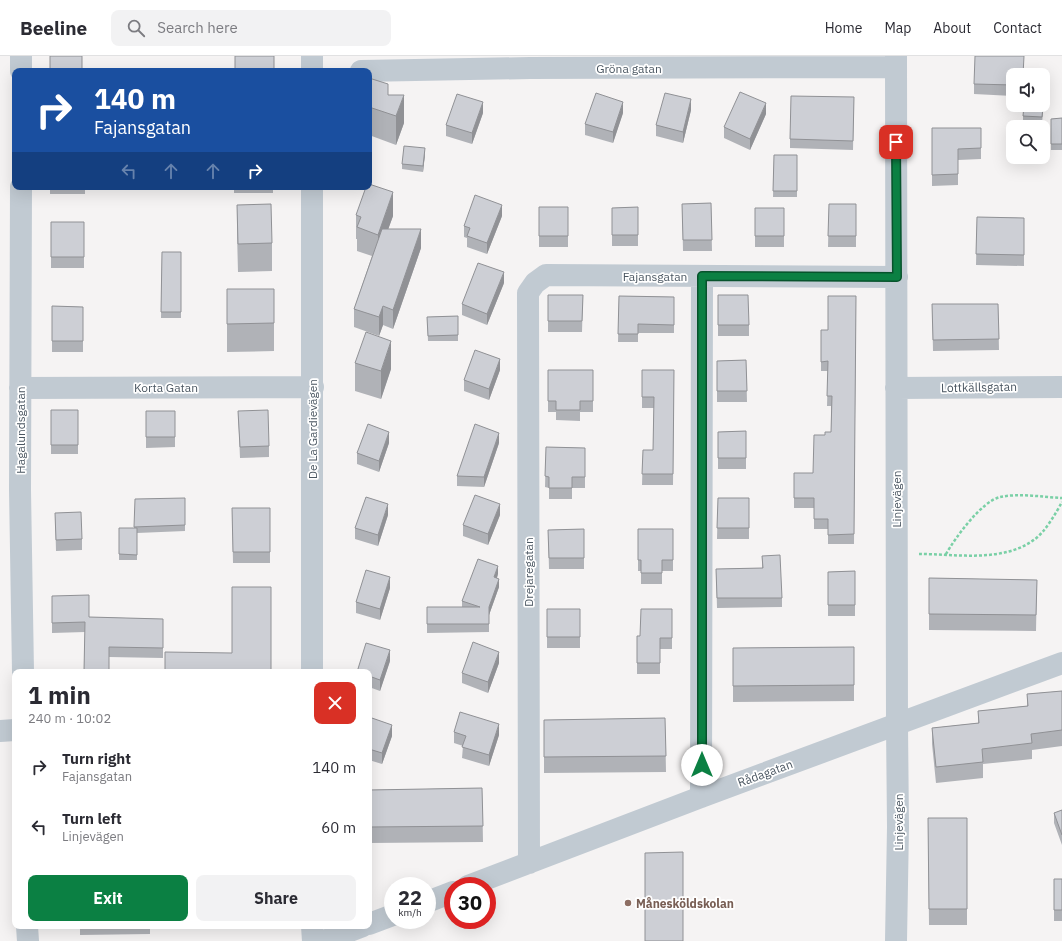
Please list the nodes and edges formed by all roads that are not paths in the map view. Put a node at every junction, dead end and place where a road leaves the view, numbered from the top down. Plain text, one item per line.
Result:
1 (21, 56) edge
2 (312, 56) edge
3 (896, 62) edge
4 (21, 68) edge
5 (312, 68) edge
6 (372, 71) edge
7 (21, 190) edge
8 (312, 190) edge
9 (702, 276) junction
10 (897, 277) junction
11 (535, 283) joint
12 (312, 387) junction
13 (1062, 387) edge
14 (20, 388) junction
15 (896, 388) junction
16 (1062, 663) edge
17 (23, 669) edge
18 (312, 669) edge
19 (896, 725) junction
20 (12, 730) edge
21 (0, 731) edge
22 (702, 796) junction
23 (529, 863) junction
24 (492, 877) edge
25 (384, 918) edge
26 (372, 923) edge
27 (27, 929) edge
28 (312, 929) edge
29 (355, 929) edge
30 (28, 941) edge
31 (313, 941) edge
32 (324, 941) edge
33 (896, 941) edge

1 - 4 street
2 - 5 street
3 - 6 street, Gröna gatan
3 - 10 street, Linjevägen
7 - 14 street, Hagalundsgatan
8 - 12 street, De La Gardievägen
9 - 10 street, Fajansgatan
9 - 11 street, Fajansgatan
9 - 22 street
10 - 15 street, Linjevägen
11 - 23 street, Drejaregatan
12 - 14 street, Korta Gatan
12 - 18 street, De La Gardievägen
13 - 15 street, Lottkällsgatan
14 - 17 street, Hagalundsgatan
15 - 19 street, Linjevägen
16 - 19 street, Rådagatan
19 - 22 street, Rådagatan
19 - 33 street, Linjevägen
20 - 21 street
22 - 23 street, Rådagatan
23 - 24 street, Rådagatan
25 - 26 street
27 - 30 street
28 - 31 street
29 - 32 street

